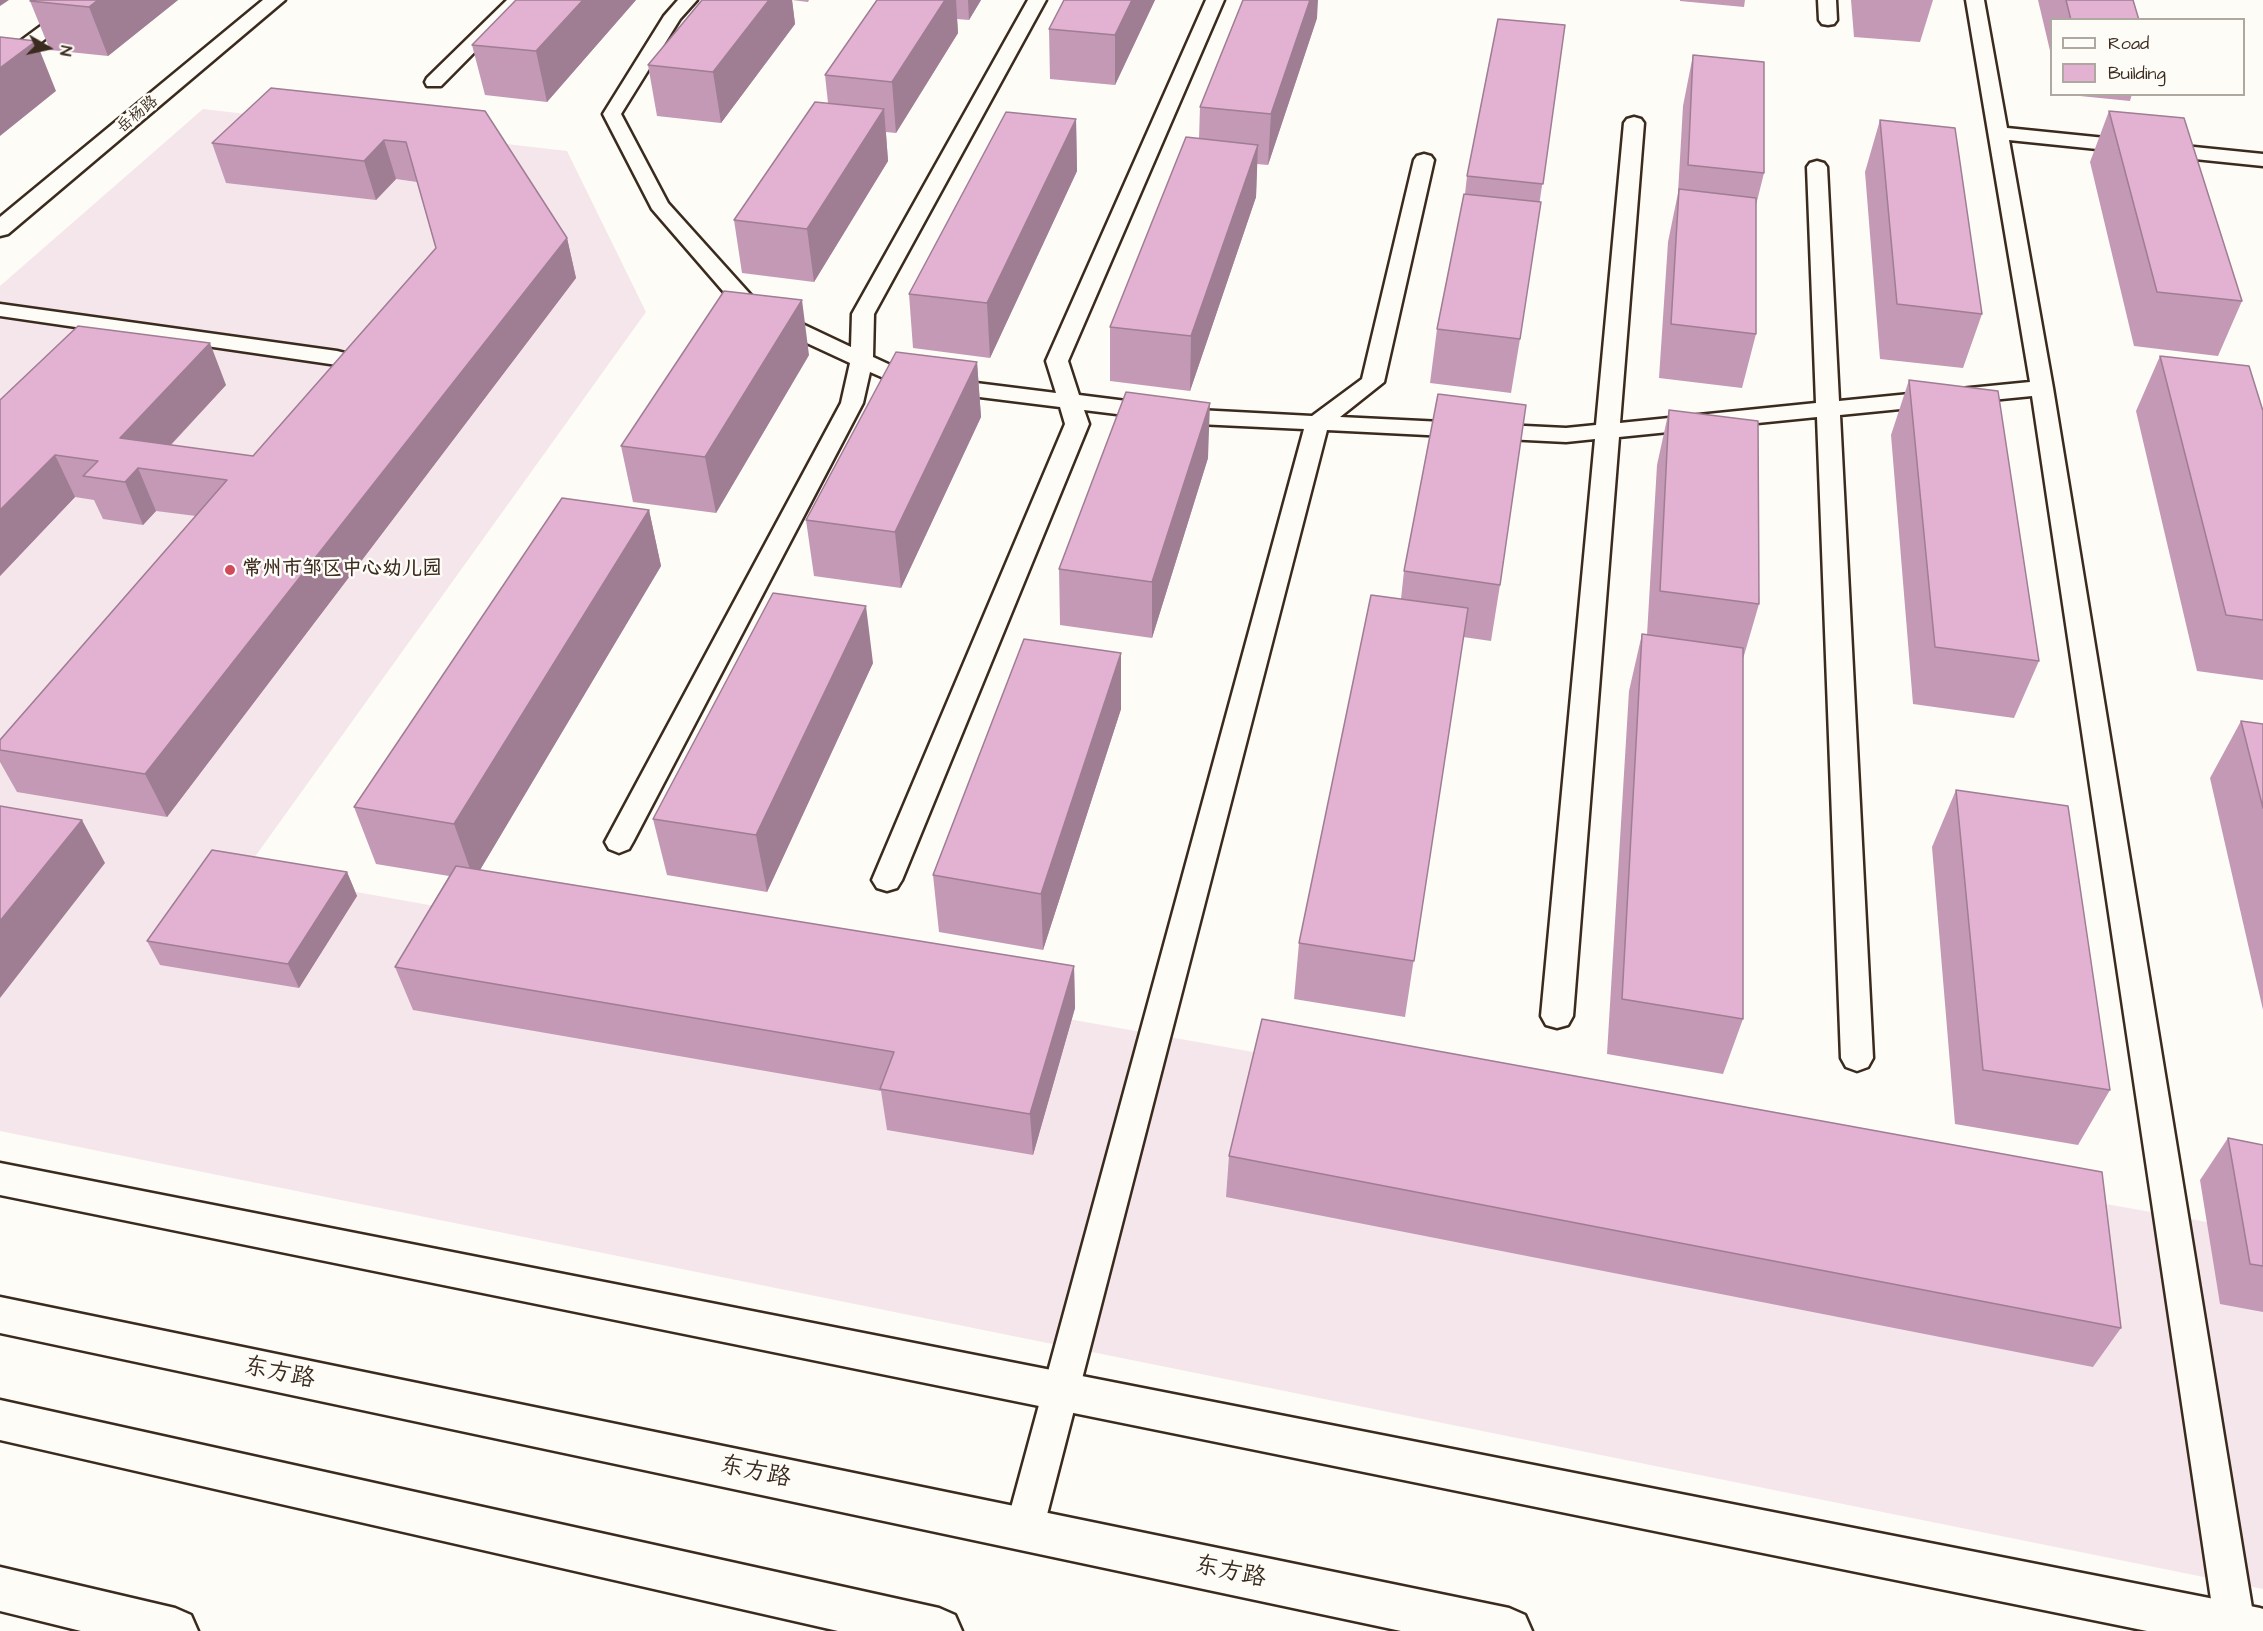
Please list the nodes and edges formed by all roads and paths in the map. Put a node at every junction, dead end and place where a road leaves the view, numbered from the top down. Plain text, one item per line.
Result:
1 (87, 0) edge
2 (275, 0) edge
3 (517, 0) edge
4 (688, 0) edge
5 (1037, 0) edge
6 (1215, 0) edge
7 (1827, 0) edge
8 (1975, 0) edge
9 (1828, 20) dead end
10 (0, 65) edge
11 (434, 82) dead end
12 (1634, 123) dead end
13 (1998, 133) junction
14 (1424, 160) dead end
15 (2263, 160) edge
16 (1817, 167) dead end
17 (0, 229) edge
18 (0, 310) edge
19 (337, 358) edge
20 (862, 360) junction
21 (2042, 388) junction
22 (1069, 401) junction
23 (1828, 409) junction
24 (1317, 423) junction
25 (1607, 431) junction
26 (619, 842) dead end
27 (887, 880) dead end
28 (1557, 1016) dead end
29 (1857, 1058) dead end
30 (0, 1179) edge
31 (0, 1315) edge
32 (1060, 1391) junction
33 (0, 1420) edge
34 (1024, 1530) junction
35 (0, 1588) edge
36 (2248, 1628) edge
37 (175, 1631) edge
38 (939, 1631) edge
39 (1509, 1631) edge

1 - 10 lane
2 - 17 main road, 岳杨路
3 - 11 lane
4 - 20 lane
5 - 20 lane
6 - 22 lane
7 - 9 lane
8 - 13 lane
12 - 25 lane
13 - 15 lane
13 - 21 lane
14 - 24 lane
16 - 23 lane
18 - 19 lane
20 - 22 lane
20 - 26 lane
21 - 23 lane
21 - 36 lane
22 - 24 lane
22 - 27 lane
23 - 25 lane
23 - 29 lane
24 - 25 lane
24 - 32 lane
25 - 28 lane
30 - 32 main road
31 - 34 main road, 东方路
32 - 34 lane
32 - 36 main road
33 - 38 main road
34 - 39 main road, 东方路
35 - 37 main road

